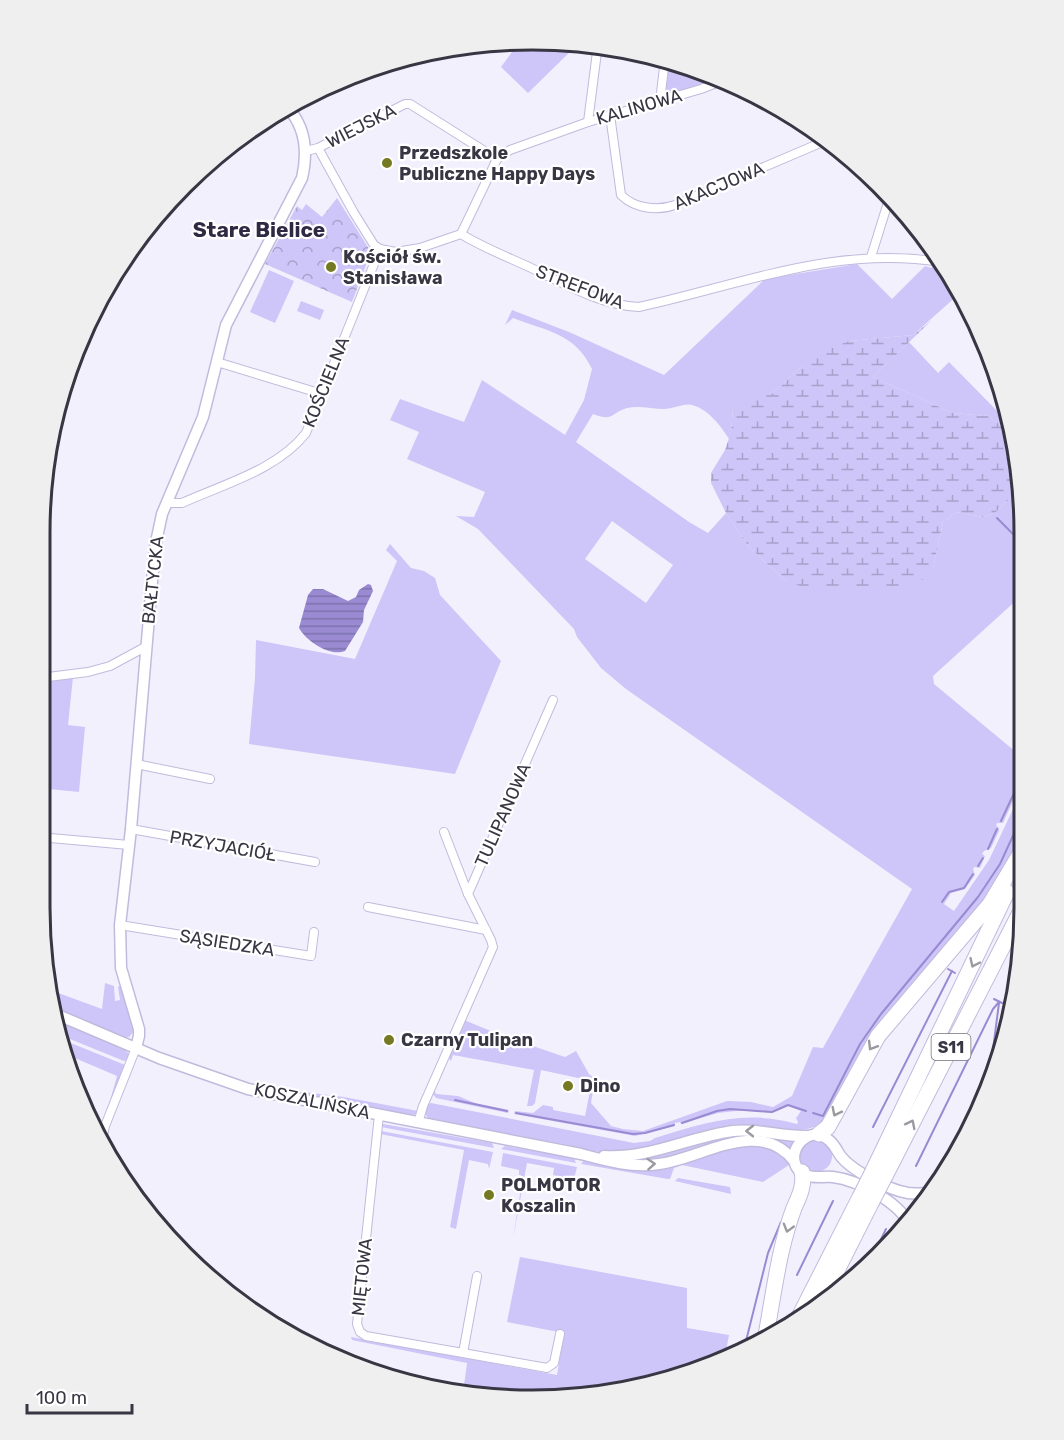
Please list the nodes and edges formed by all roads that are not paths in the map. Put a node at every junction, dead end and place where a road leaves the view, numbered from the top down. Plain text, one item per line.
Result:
1 (597, 54) edge
2 (664, 68) edge
3 (708, 83) edge
4 (660, 101) junction
5 (293, 113) edge
6 (610, 115) junction
7 (588, 122) junction
8 (819, 144) edge
9 (318, 148) junction
10 (306, 151) junction
11 (497, 159) junction
12 (887, 206) edge
13 (461, 234) junction
14 (380, 249) junction
15 (871, 257) junction
16 (931, 261) edge
17 (217, 362) junction
18 (322, 394) junction
19 (166, 503) junction
20 (147, 646) junction
21 (50, 677) edge
22 (553, 700) dead end
23 (136, 764) junction
24 (210, 778) dead end
25 (131, 829) junction
26 (444, 832) dead end
27 (50, 838) edge
28 (129, 845) junction
29 (315, 862) dead end
30 (1014, 864) edge
31 (1014, 875) edge
32 (468, 894) junction
33 (368, 907) dead end
34 (120, 925) junction
35 (1013, 925) edge
36 (486, 930) junction
37 (314, 932) dead end
38 (62, 1017) edge
39 (136, 1048) junction
40 (379, 1115) junction
41 (418, 1123) junction
42 (104, 1130) edge
43 (813, 1135) junction
44 (581, 1154) junction
45 (798, 1167) junction
46 (879, 1174) junction
47 (922, 1192) edge
48 (866, 1200) junction
49 (904, 1215) edge
50 (477, 1276) dead end
51 (825, 1291) edge
52 (806, 1305) edge
53 (767, 1329) edge
54 (560, 1334) dead end
55 (464, 1353) junction

1 - 7 street, KALINOWA
2 - 4 street
3 - 4 street, KALINOWA
4 - 6 street, KALINOWA
5 - 10 main road, BAŁTYCKA
6 - 7 street, KALINOWA
6 - 8 street, AKACJOWA
7 - 11 street, KALINOWA
9 - 10 street, WIEJSKA
9 - 11 street, WIEJSKA
9 - 14 street
10 - 17 main road, BAŁTYCKA
11 - 13 street
12 - 15 street
13 - 14 street
13 - 15 street, STREFOWA
14 - 18 street, KOŚCIELNA
15 - 16 street, STREFOWA
17 - 18 street
17 - 19 main road, BAŁTYCKA
18 - 19 street, KOŚCIELNA
19 - 20 main road, BAŁTYCKA
20 - 21 street
20 - 23 main road, BAŁTYCKA
22 - 32 street, TULIPANOWA
23 - 24 street
23 - 25 main road, BAŁTYCKA
25 - 28 main road, BAŁTYCKA
25 - 29 street, PRZYJACIÓŁ
26 - 32 street
27 - 28 street
28 - 34 main road, BAŁTYCKA
30 -> 43 highway
31 -> 46 highway, S11
32 - 36 street
33 - 36 street
34 - 37 street, SĄSIEDZKA
34 - 39 main road, BAŁTYCKA
46 -> 35 highway, S11
36 - 41 street
38 - 39 main road, KOSZALIŃSKA
39 - 40 main road, KOSZALIŃSKA
39 - 42 street
40 - 41 main road, KOSZALIŃSKA
40 - 55 street, MIĘTOWA
41 - 44 main road, KOSZALIŃSKA
43 -> 44 main road, KOSZALIŃSKA
43 - 45 main road
43 - 47 main road
44 -> 45 main road, KOSZALIŃSKA
45 - 49 main road
45 -> 53 highway
46 - 48 highway, S11, bridge
48 - 51 highway, S11
48 - 52 highway, S11
50 - 55 street
54 - 55 street, MIĘTOWA

